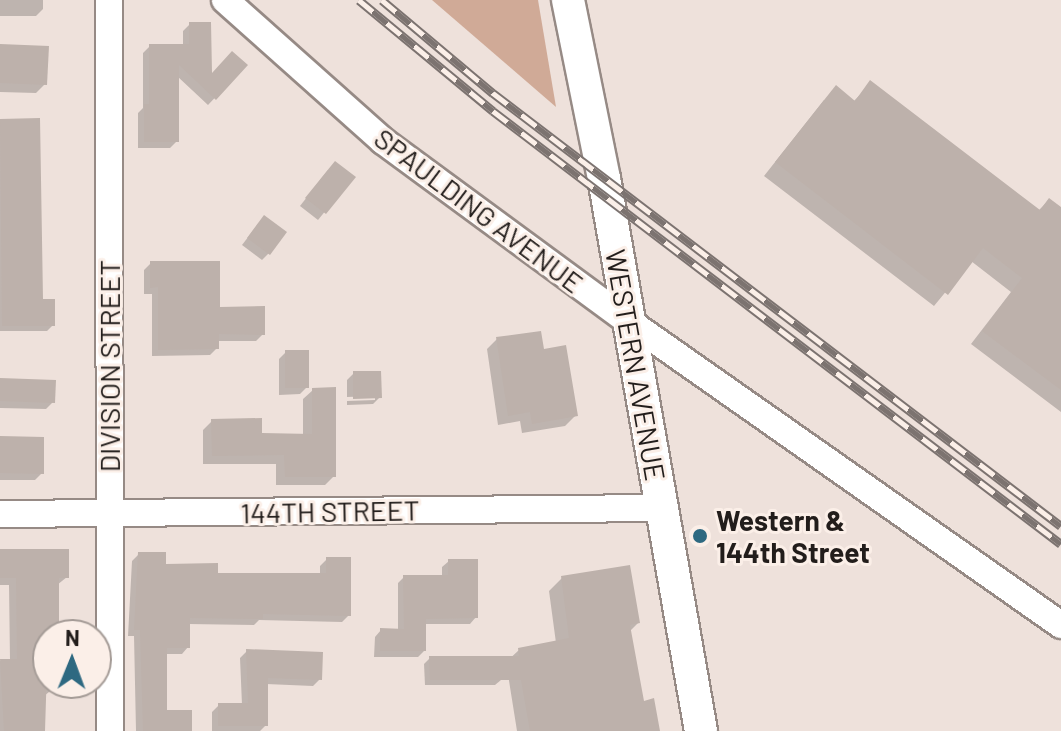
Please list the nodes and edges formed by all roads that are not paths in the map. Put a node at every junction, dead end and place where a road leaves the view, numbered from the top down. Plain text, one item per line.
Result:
1 (109, 0) edge
2 (225, 0) edge
3 (568, 0) edge
4 (628, 321) junction
5 (660, 508) junction
6 (109, 513) junction
7 (0, 514) edge
8 (1061, 625) edge
9 (110, 731) edge
10 (701, 731) edge

1 - 6 street, DIVISION STREET
2 - 4 street, SPAULDING AVENUE
3 - 4 main road, WESTERN AVENUE
4 - 5 main road, WESTERN AVENUE
4 - 8 street, SPAULDING AVENUE
5 - 6 street, 144TH STREET
5 - 10 main road, WESTERN AVENUE
6 - 7 street, 144TH STREET
6 - 9 street, DIVISION STREET

